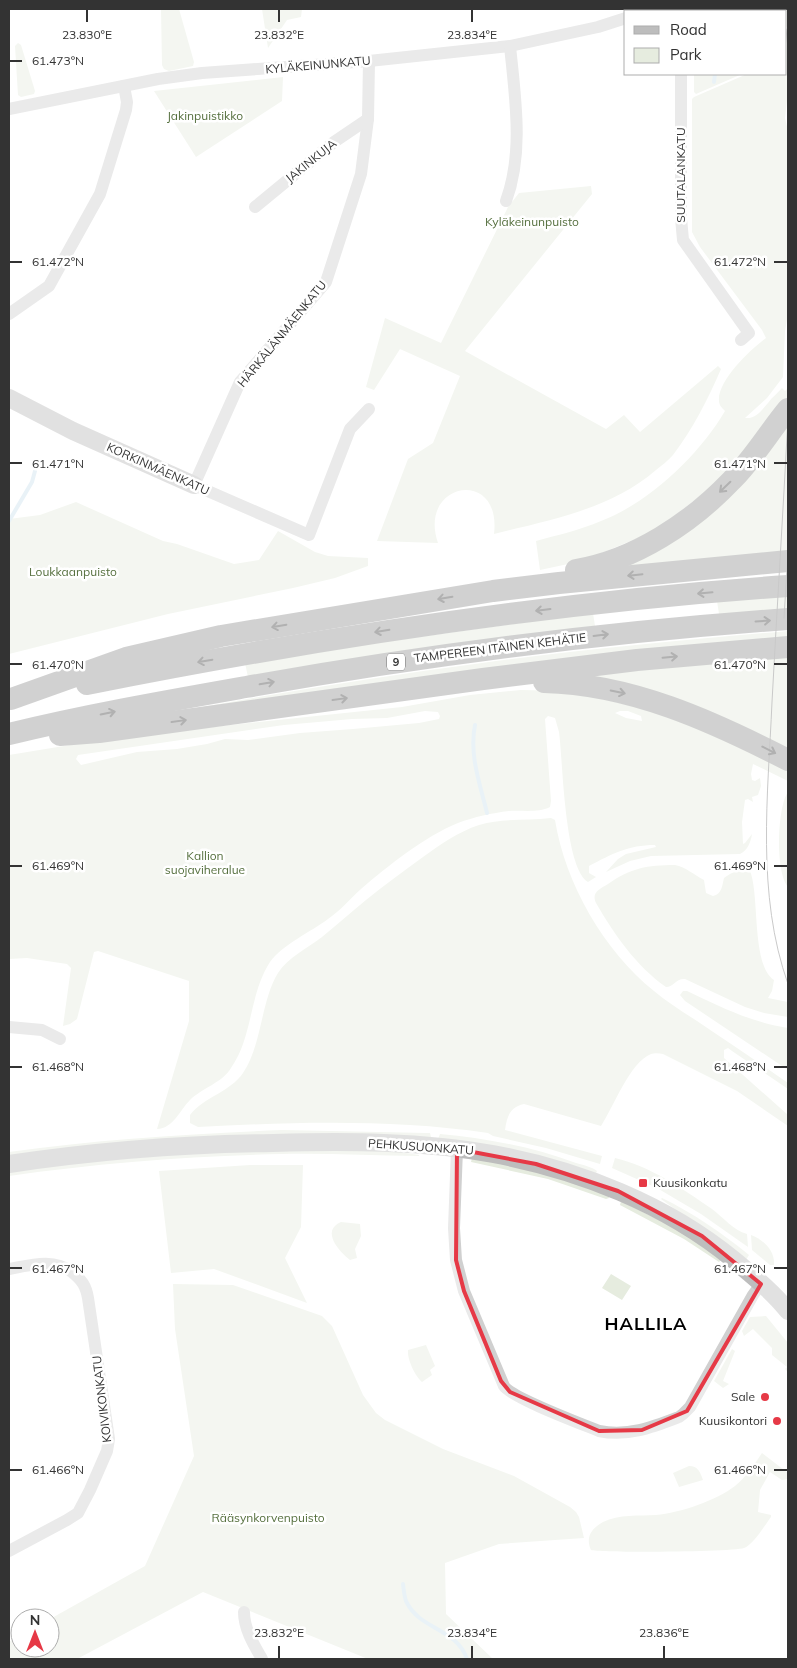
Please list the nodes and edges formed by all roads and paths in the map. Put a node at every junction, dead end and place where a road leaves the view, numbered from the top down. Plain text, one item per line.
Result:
1 (624, 19) edge
2 (510, 46) junction
3 (370, 60) junction
4 (681, 75) edge
5 (124, 86) junction
6 (9, 109) edge
7 (368, 119) junction
8 (506, 201) dead end
9 (256, 207) dead end
10 (9, 314) edge
11 (741, 340) dead end
12 (9, 398) edge
13 (370, 409) dead end
14 (788, 409) edge
15 (194, 485) junction
16 (788, 561) edge
17 (788, 586) edge
18 (493, 590) junction
19 (788, 619) edge
20 (788, 647) edge
21 (483, 679) junction
22 (10, 700) edge
23 (9, 734) edge
24 (9, 740) edge
25 (788, 760) edge
26 (9, 1027) edge
27 (60, 1039) dead end
28 (457, 1149) junction
29 (9, 1164) edge
30 (9, 1269) edge
31 (761, 1284) junction
32 (788, 1311) edge
33 (9, 1551) edge
34 (244, 1612) dead end
35 (262, 1659) edge

1 - 2 street, KYLÄKEINUNKATU
2 - 3 street, KYLÄKEINUNKATU
2 - 8 street
3 - 5 street, KYLÄKEINUNKATU
3 - 7 street, HÄRKÄLÄNMÄENKATU
4 - 11 street, SUUTALANKATU
5 - 6 street, KYLÄKEINUNKATU
5 - 10 street
7 - 9 street, JAKINKUJA
7 - 15 street, HÄRKÄLÄNMÄENKATU
12 - 15 main road, KORKINMÄENKATU
13 - 15 street, KORKINMÄENKATU
14 -> 18 highway
16 -> 18 highway
17 -> 22 highway
18 -> 22 highway
23 -> 19 highway, TAMPEREEN ITÄINEN KEHÄTIE / 9
21 -> 20 highway
24 -> 21 highway
21 -> 25 highway
26 - 27 street
28 - 29 main road, PEHKUSUONKATU
28 - 31 main road, PEHKUSUONKATU
28 - 31 street
30 - 33 street, KOIVIKONKATU
31 - 32 main road, PEHKUSUONKATU
34 - 35 street

